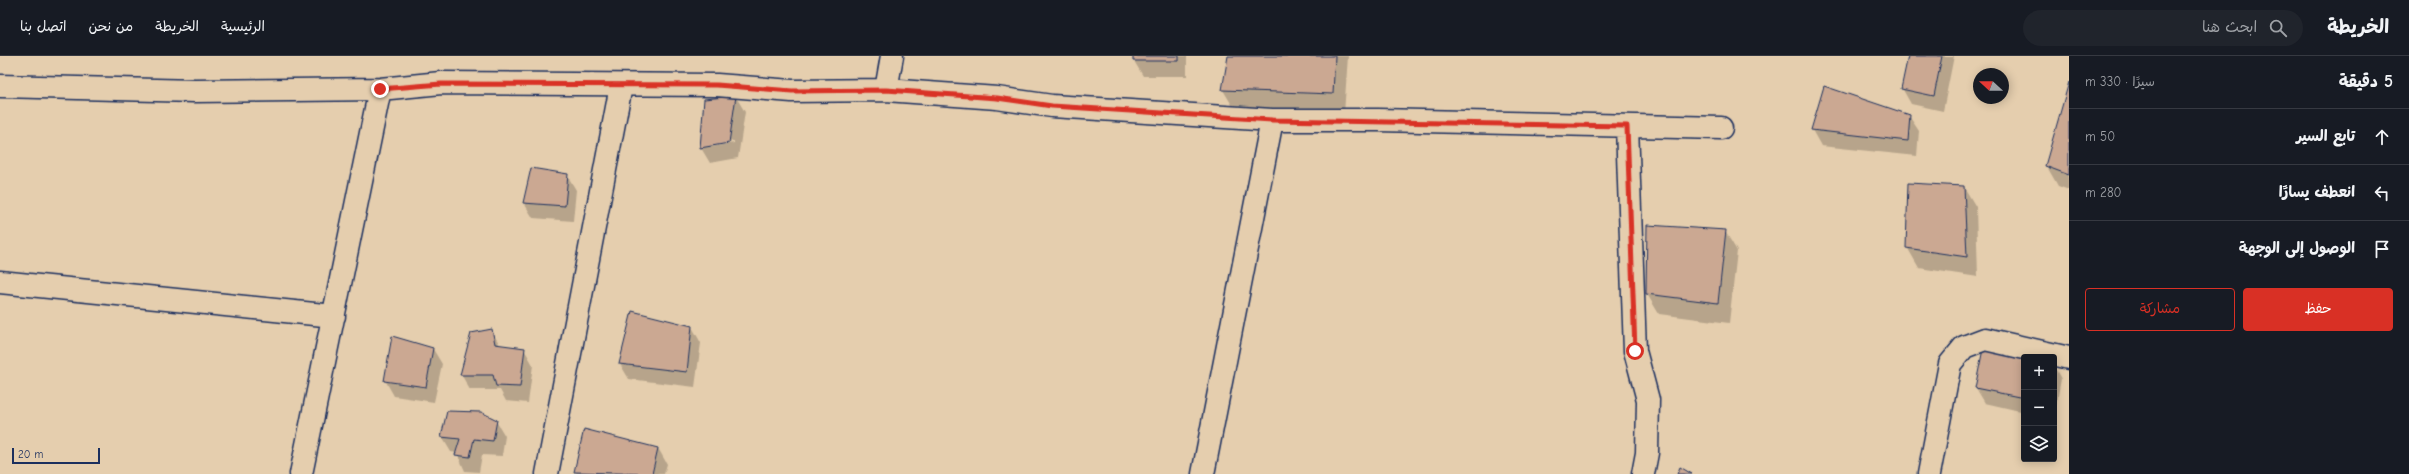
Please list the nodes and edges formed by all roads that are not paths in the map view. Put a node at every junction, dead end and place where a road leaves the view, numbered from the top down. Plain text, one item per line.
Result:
1 (892, 56) edge
2 (0, 86) edge
3 (620, 86) junction
4 (380, 89) junction
5 (886, 90) junction
6 (1272, 120) junction
7 (1627, 126) junction
8 (1721, 128) dead end
9 (0, 282) edge
10 (334, 316) junction
11 (2069, 358) edge
12 (302, 474) edge
13 (547, 474) edge
14 (1203, 474) edge
15 (1643, 474) edge
16 (1929, 474) edge

1 - 5 street
2 - 4 street
3 - 4 street
3 - 5 street
3 - 13 street
4 - 10 street
5 - 6 street
6 - 7 street
6 - 14 street
7 - 8 street
7 - 15 street
9 - 10 street
10 - 12 street
11 - 16 street

